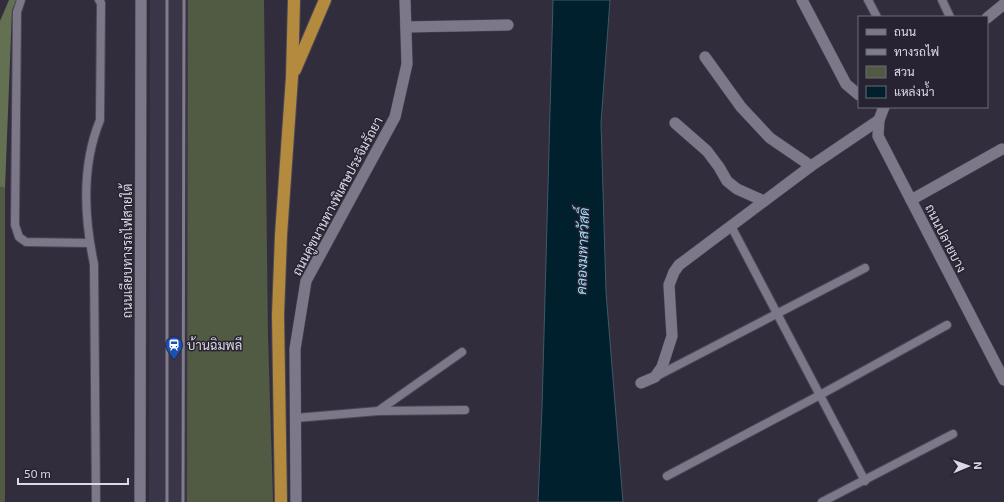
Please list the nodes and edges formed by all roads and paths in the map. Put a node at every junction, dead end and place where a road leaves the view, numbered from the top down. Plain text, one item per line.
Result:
1 (21, 0) edge
2 (99, 0) edge
3 (141, 0) edge
4 (294, 0) edge
5 (325, 0) edge
6 (405, 0) edge
7 (802, 0) edge
8 (868, 0) edge
9 (942, 0) edge
10 (1004, 4) edge
11 (876, 16) edge
12 (950, 16) edge
13 (988, 17) edge
14 (508, 25) dead end
15 (406, 27) junction
16 (705, 58) dead end
17 (292, 77) junction
18 (858, 94) edge
19 (884, 108) edge
20 (879, 120) junction
21 (675, 123) dead end
22 (1002, 149) dead end
23 (811, 166) junction
24 (911, 200) junction
25 (764, 201) junction
26 (731, 226) junction
27 (89, 243) junction
28 (865, 268) dead end
29 (777, 313) junction
30 (947, 325) dead end
31 (462, 352) dead end
32 (654, 377) junction
33 (1004, 380) edge
34 (641, 383) dead end
35 (820, 395) junction
36 (465, 410) dead end
37 (378, 411) junction
38 (296, 418) junction
39 (954, 434) dead end
40 (667, 476) dead end
41 (864, 481) junction
42 (281, 498) edge
43 (96, 502) edge
44 (140, 502) edge
45 (296, 502) edge
46 (822, 502) edge

1 - 27 lane
2 - 27 lane
3 - 44 street, ถนนเลียบทางรถไฟสายใต้
4 - 17 highway
5 - 17 highway
6 - 15 street, ถนนคู่ขนานทางพิเศษประจิมรัถยา
7 - 18 street
8 - 11 lane
9 - 12 lane
10 - 13 street
14 - 15 street
15 - 38 street, ถนนคู่ขนานทางพิเศษประจิมรัถยา
16 - 23 street
17 - 42 highway
19 - 20 street, ถนนปลายบาง
20 - 23 street
20 - 24 street, ถนนปลายบาง
21 - 25 street
22 - 24 street
23 - 25 street
24 - 33 street, ถนนปลายบาง
25 - 26 street
26 - 29 lane
26 - 32 street
27 - 43 lane
28 - 29 lane
29 - 32 lane
29 - 35 lane
30 - 35 lane
31 - 37 lane
32 - 34 street
35 - 40 lane
35 - 41 lane
36 - 37 lane
37 - 38 lane
38 - 45 street, ถนนคู่ขนานทางพิเศษประจิมรัถยา
39 - 41 lane
41 - 46 lane

